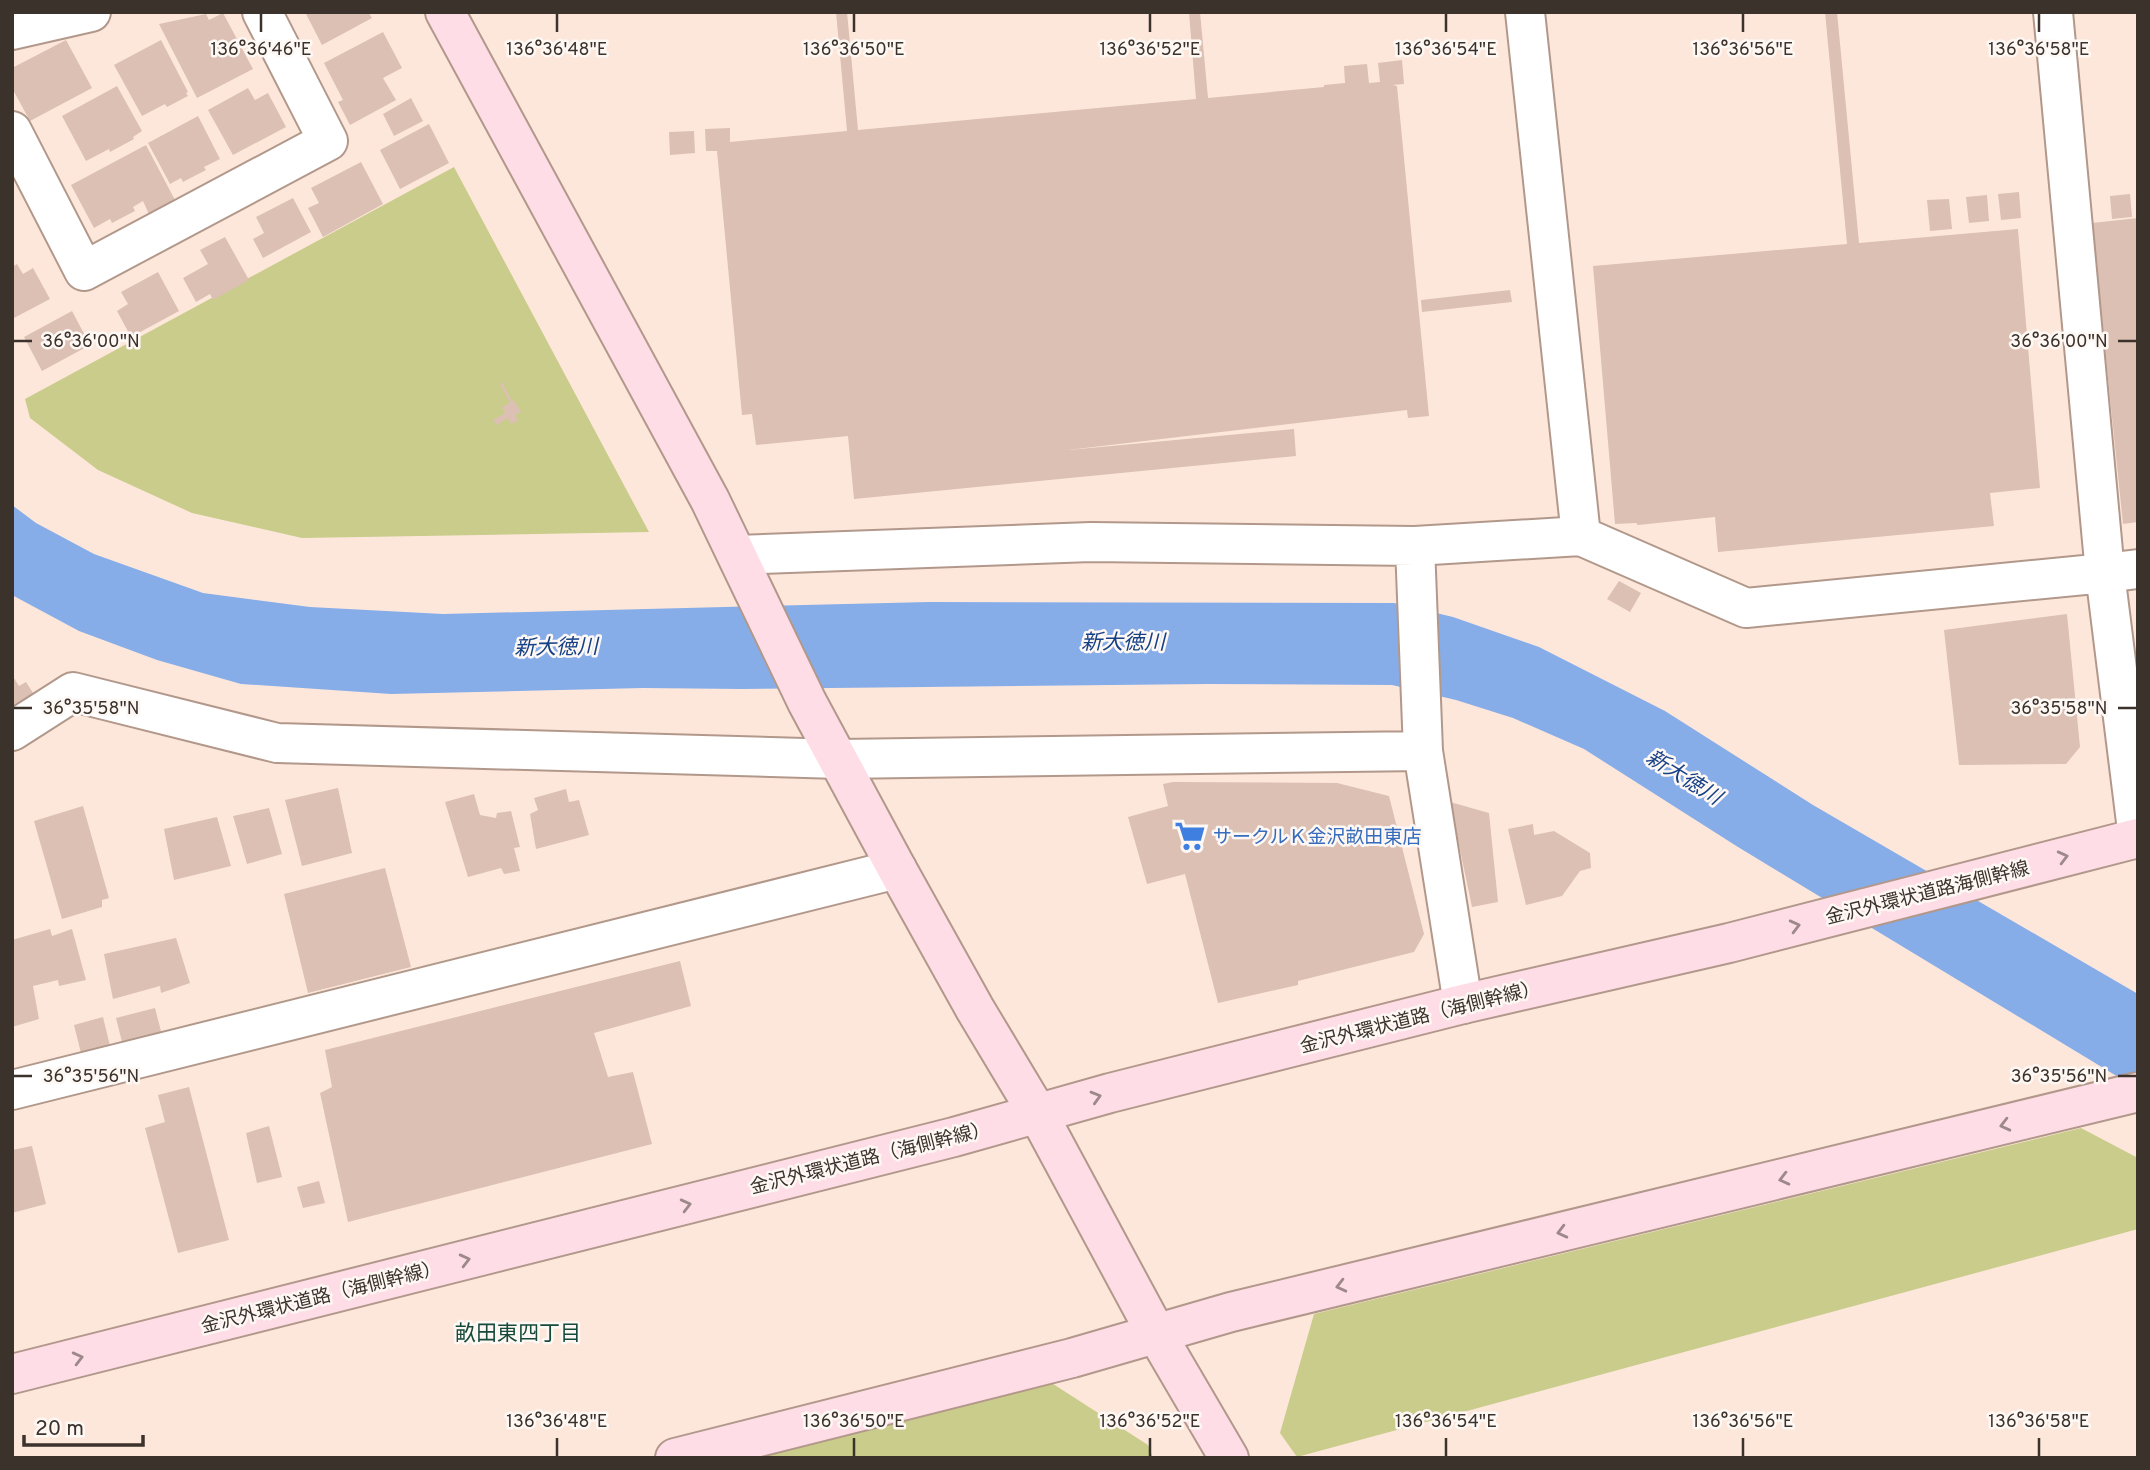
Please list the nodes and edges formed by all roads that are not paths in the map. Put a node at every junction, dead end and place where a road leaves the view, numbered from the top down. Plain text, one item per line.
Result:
1 (91, 12) edge
2 (261, 12) edge
3 (445, 12) edge
4 (1525, 12) edge
5 (2053, 12) edge
6 (12, 30) edge
7 (12, 131) edge
8 (1581, 536) junction
9 (1415, 554) junction
10 (743, 567) junction
11 (2121, 571) edge
12 (12, 731) edge
13 (1423, 751) junction
14 (839, 759) junction
15 (2134, 839) edge
16 (897, 869) junction
17 (1729, 943) joint
18 (1463, 1004) junction
19 (12, 1090) edge
20 (2138, 1092) edge
21 (1038, 1114) junction
22 (1157, 1335) junction
23 (12, 1374) edge
24 (675, 1458) edge
25 (1229, 1458) edge

1 - 6 street
2 - 7 street
3 - 10 street
4 - 8 street
5 - 11 street
8 - 9 street
8 - 11 street
9 - 10 street
9 - 13 street
10 - 14 street
11 - 15 street
12 - 14 street
13 - 14 street
13 - 18 street
14 - 16 street
17 -> 15 street, 金沢外環状道路海側幹線
16 - 19 street
16 - 21 street
17 - 18 street, 金沢外環状道路（海側幹線）
21 -> 18 street, 金沢外環状道路（海側幹線）
20 -> 22 street
21 - 22 street
23 -> 21 street, 金沢外環状道路（海側幹線）
22 - 24 street
22 - 25 street

